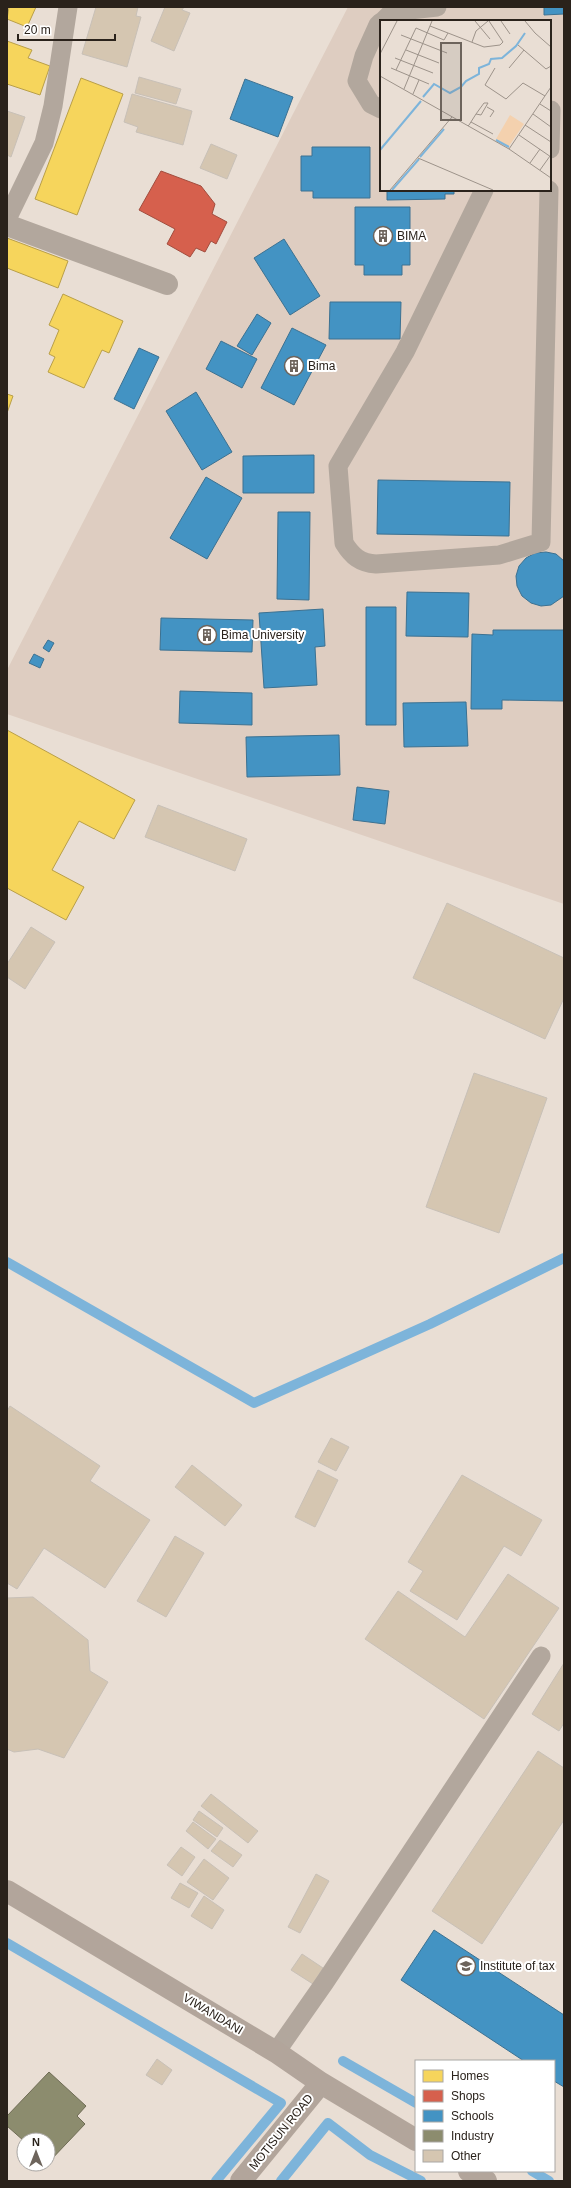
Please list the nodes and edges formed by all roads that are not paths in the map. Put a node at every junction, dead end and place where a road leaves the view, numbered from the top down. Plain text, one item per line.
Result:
1 (68, 7) edge
2 (437, 7) edge
3 (384, 20) edge
4 (380, 24) edge
5 (380, 108) edge
6 (555, 110) edge
7 (551, 141) edge
8 (484, 191) edge
9 (549, 191) edge
10 (7, 218) edge
11 (7, 225) edge
12 (167, 284) dead end
13 (541, 1656) dead end
14 (7, 1892) edge
15 (276, 2052) junction
16 (321, 2083) junction
17 (415, 2139) edge
18 (471, 2172) edge
19 (241, 2181) edge
20 (486, 2181) edge

1 - 10 lane
2 - 3 lane
4 - 5 lane
6 - 7 lane
8 - 9 lane
11 - 12 street
13 - 15 lane
14 - 15 street, VIWANDANI
15 - 16 street, VIWANDANI
16 - 17 street, VIWANDANI
16 - 19 street, MOTISUN ROAD
18 - 20 street

